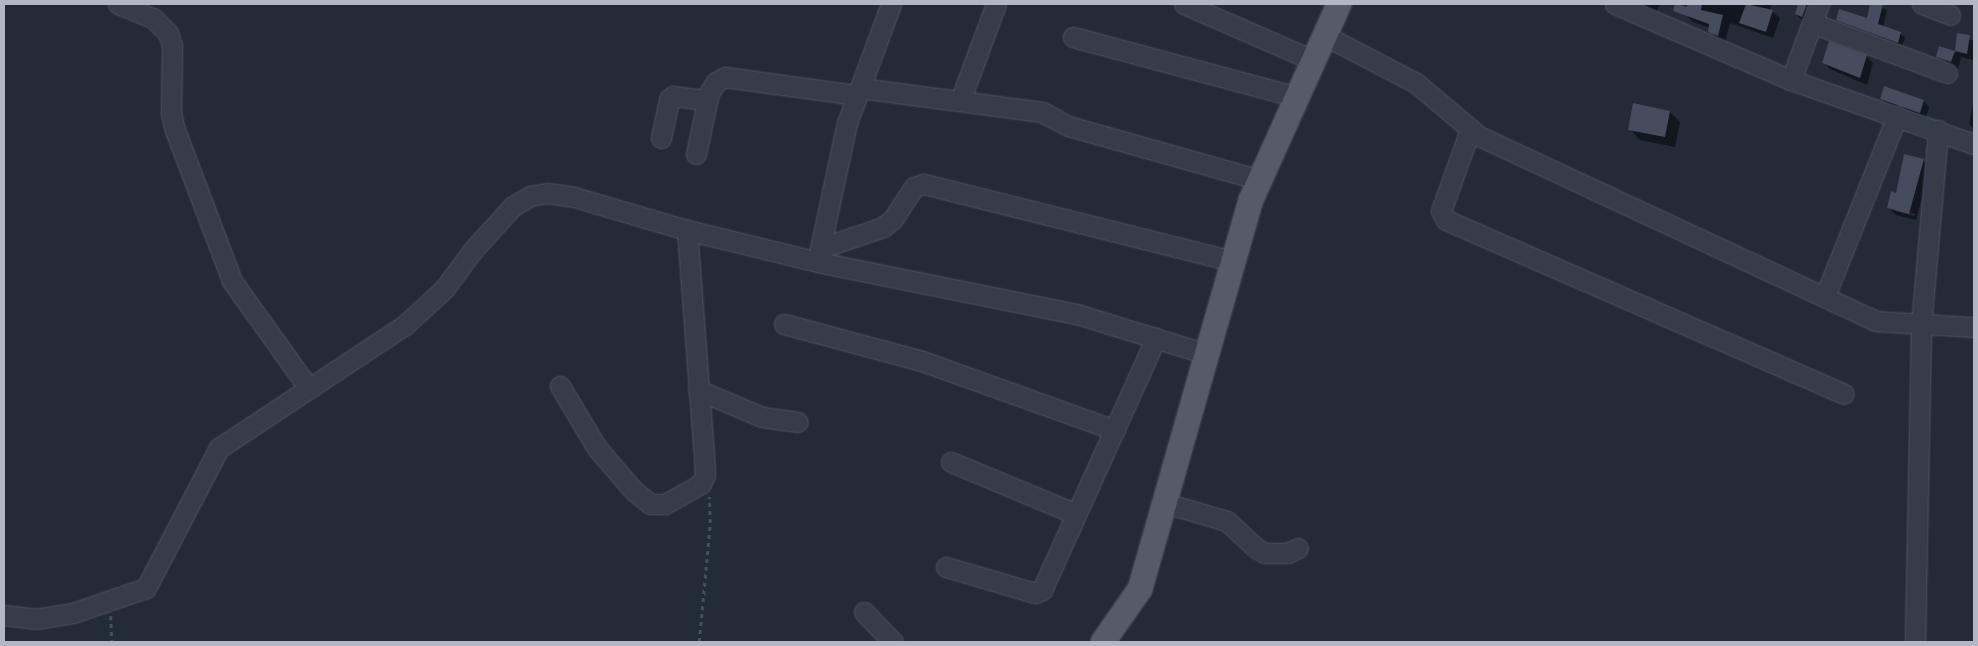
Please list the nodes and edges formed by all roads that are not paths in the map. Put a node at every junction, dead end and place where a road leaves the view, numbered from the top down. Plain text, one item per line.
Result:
1 (118, 4) edge
2 (891, 4) edge
3 (996, 4) edge
4 (1184, 4) edge
5 (1338, 4) edge
6 (1615, 4) edge
7 (1819, 4) edge
8 (1922, 4) edge
9 (1950, 15) dead end
10 (1812, 23) junction
11 (1324, 35) junction
12 (1072, 37) dead end
13 (1313, 60) junction
14 (1947, 73) dead end
15 (1791, 80) junction
16 (858, 91) junction
17 (1297, 97) junction
18 (707, 100) junction
19 (960, 100) junction
20 (1897, 116) junction
21 (1470, 130) junction
22 (1938, 130) junction
23 (661, 138) dead end
24 (1974, 144) edge
25 (696, 154) dead end
26 (1260, 180) junction
27 (687, 230) junction
28 (819, 255) junction
29 (1233, 261) junction
30 (1825, 296) junction
31 (784, 324) dead end
32 (1921, 326) junction
33 (1974, 327) edge
34 (1156, 338) junction
35 (1207, 354) junction
36 (560, 386) dead end
37 (308, 387) junction
38 (698, 390) junction
39 (1844, 394) dead end
40 (798, 422) dead end
41 (1115, 430) junction
42 (951, 462) dead end
43 (1165, 503) junction
44 (1076, 514) junction
45 (1298, 548) dead end
46 (946, 567) dead end
47 (864, 612) dead end
48 (4, 615) edge
49 (893, 642) edge
50 (1103, 642) edge
51 (1915, 642) edge

1 - 37 street
2 - 16 street
3 - 19 street
4 - 13 street
5 - 11 main road
6 - 15 street
7 - 10 street
8 - 9 street
10 - 14 street
10 - 15 street
11 - 13 main road
11 - 21 street
12 - 17 street
13 - 17 main road
15 - 20 street
16 - 18 street
16 - 19 street
16 - 28 street
17 - 26 main road
18 - 23 street
18 - 25 street
19 - 26 street
20 - 22 street
20 - 30 street
21 - 30 street
21 - 39 street
22 - 24 street
22 - 32 street
26 - 29 main road
27 - 28 street
27 - 37 street
27 - 38 street
28 - 29 street
28 - 34 street
29 - 35 main road
30 - 32 street
31 - 41 street
32 - 33 street
32 - 51 street
34 - 35 street
34 - 41 street
35 - 43 main road
36 - 38 street
37 - 48 street
38 - 40 street
41 - 44 street
42 - 44 street
43 - 45 street
43 - 50 main road
44 - 46 street
47 - 49 street

